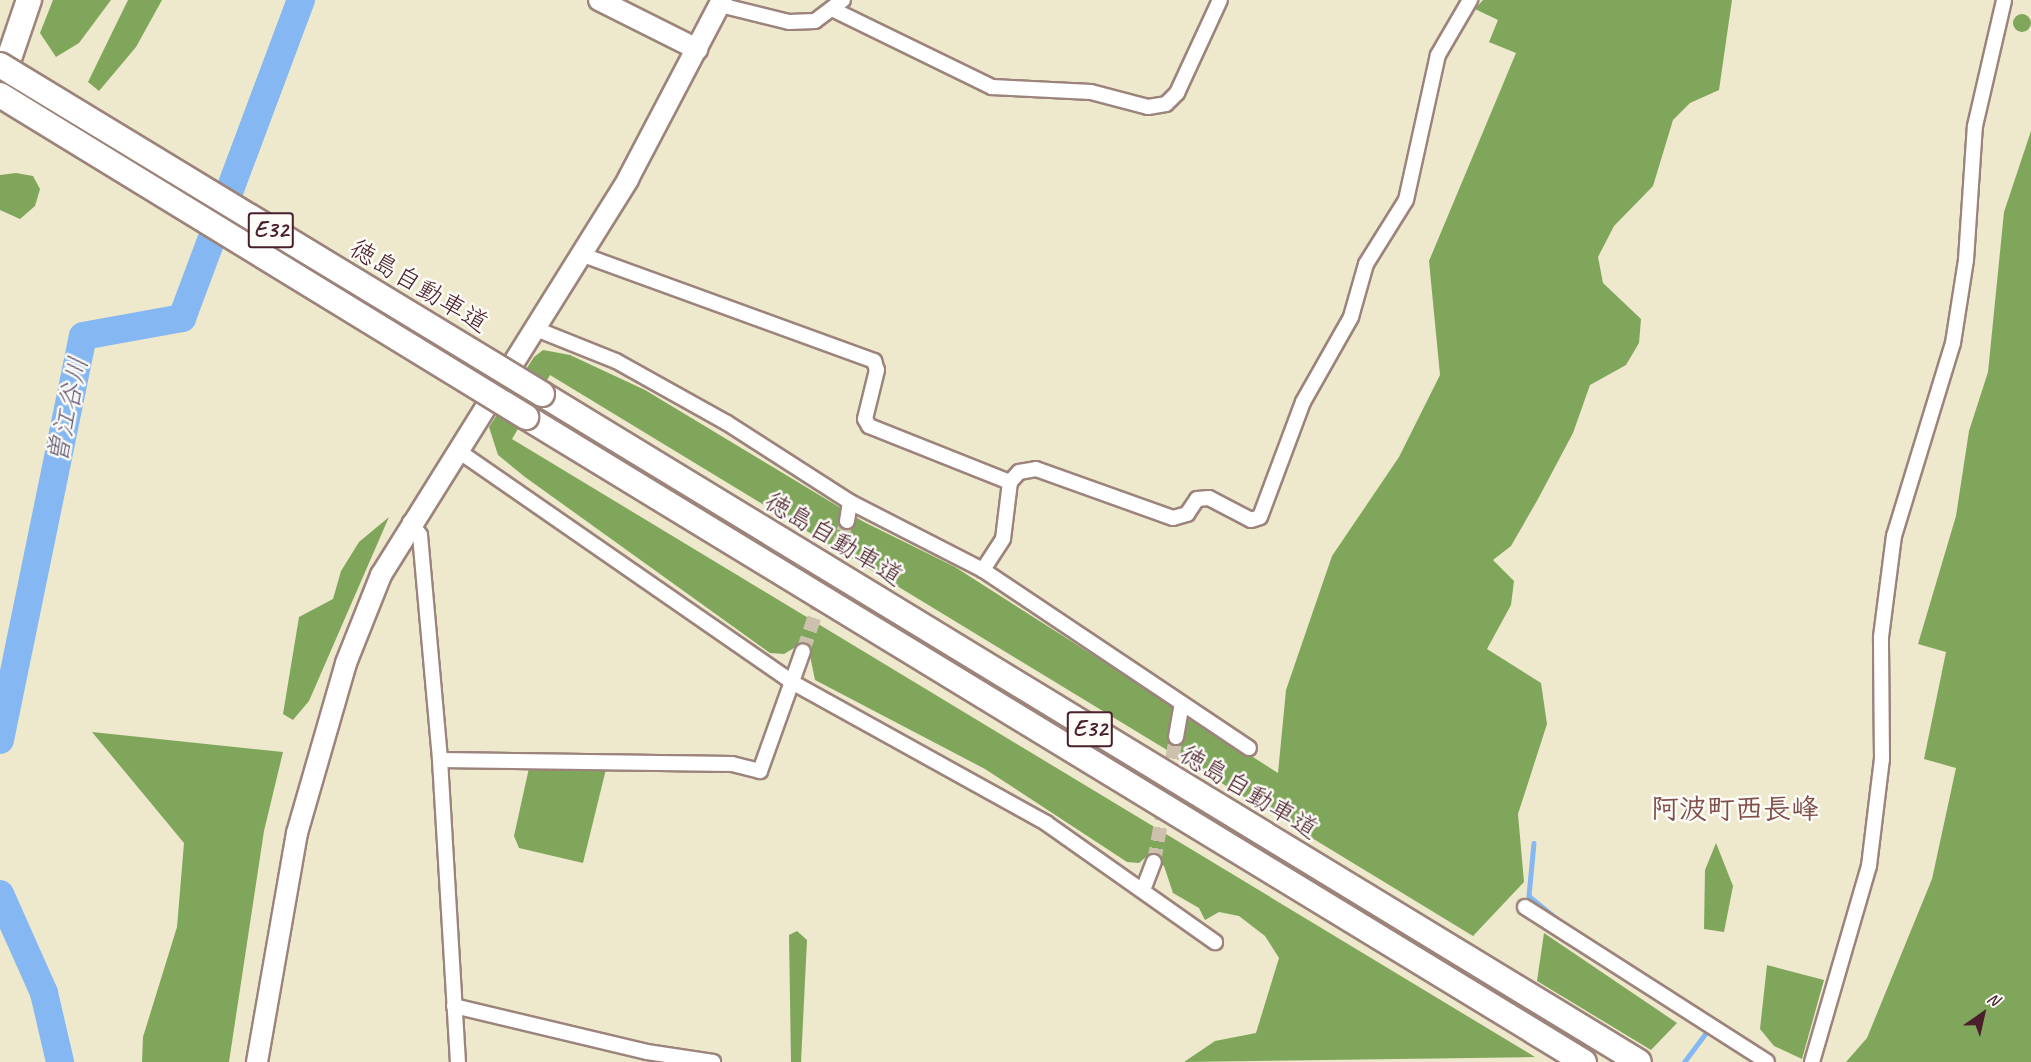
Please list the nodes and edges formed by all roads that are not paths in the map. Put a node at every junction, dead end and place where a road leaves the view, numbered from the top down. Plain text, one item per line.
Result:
1 (29, 0) edge
2 (599, 0) edge
3 (1220, 0) edge
4 (1470, 0) edge
5 (2004, 0) edge
6 (721, 3) edge
7 (838, 5) edge
8 (697, 49) junction
9 (0, 65) edge
10 (0, 85) edge
11 (0, 95) edge
12 (583, 255) junction
13 (536, 329) junction
14 (458, 450) junction
15 (1010, 482) junction
16 (850, 502) junction
17 (847, 521) tunnel mouth
18 (410, 522) junction
19 (983, 570) junction
20 (803, 651) tunnel mouth
21 (790, 681) junction
22 (1182, 704) junction
23 (1176, 737) tunnel mouth
24 (1248, 748) dead end
25 (440, 760) junction
26 (1154, 862) tunnel mouth
27 (1143, 890) junction
28 (1525, 907) dead end
29 (1215, 942) dead end
30 (454, 1006) junction
31 (257, 1062) edge
32 (458, 1062) edge
33 (713, 1062) edge
34 (1584, 1062) edge
35 (1639, 1062) edge
36 (1767, 1062) edge
37 (1812, 1062) edge

1 - 10 highway
2 - 8 street
3 - 7 street
4 - 15 street
5 - 37 street
6 - 7 street
6 - 8 street
8 - 12 street
9 - 35 highway, 徳島自動車道 / E32, bridge
11 - 34 highway, E32, bridge
12 - 13 street
12 - 15 street
13 - 14 street
13 - 16 street
14 - 18 street
14 - 21 street
15 - 19 street
16 - 17 street
16 - 19 street
18 - 25 street
18 - 31 street
19 - 22 street
20 - 21 street
21 - 25 street
21 - 27 street
22 - 23 street
22 - 24 street
25 - 30 street
26 - 27 street
27 - 29 street
28 - 36 street
30 - 32 street
30 - 33 street

